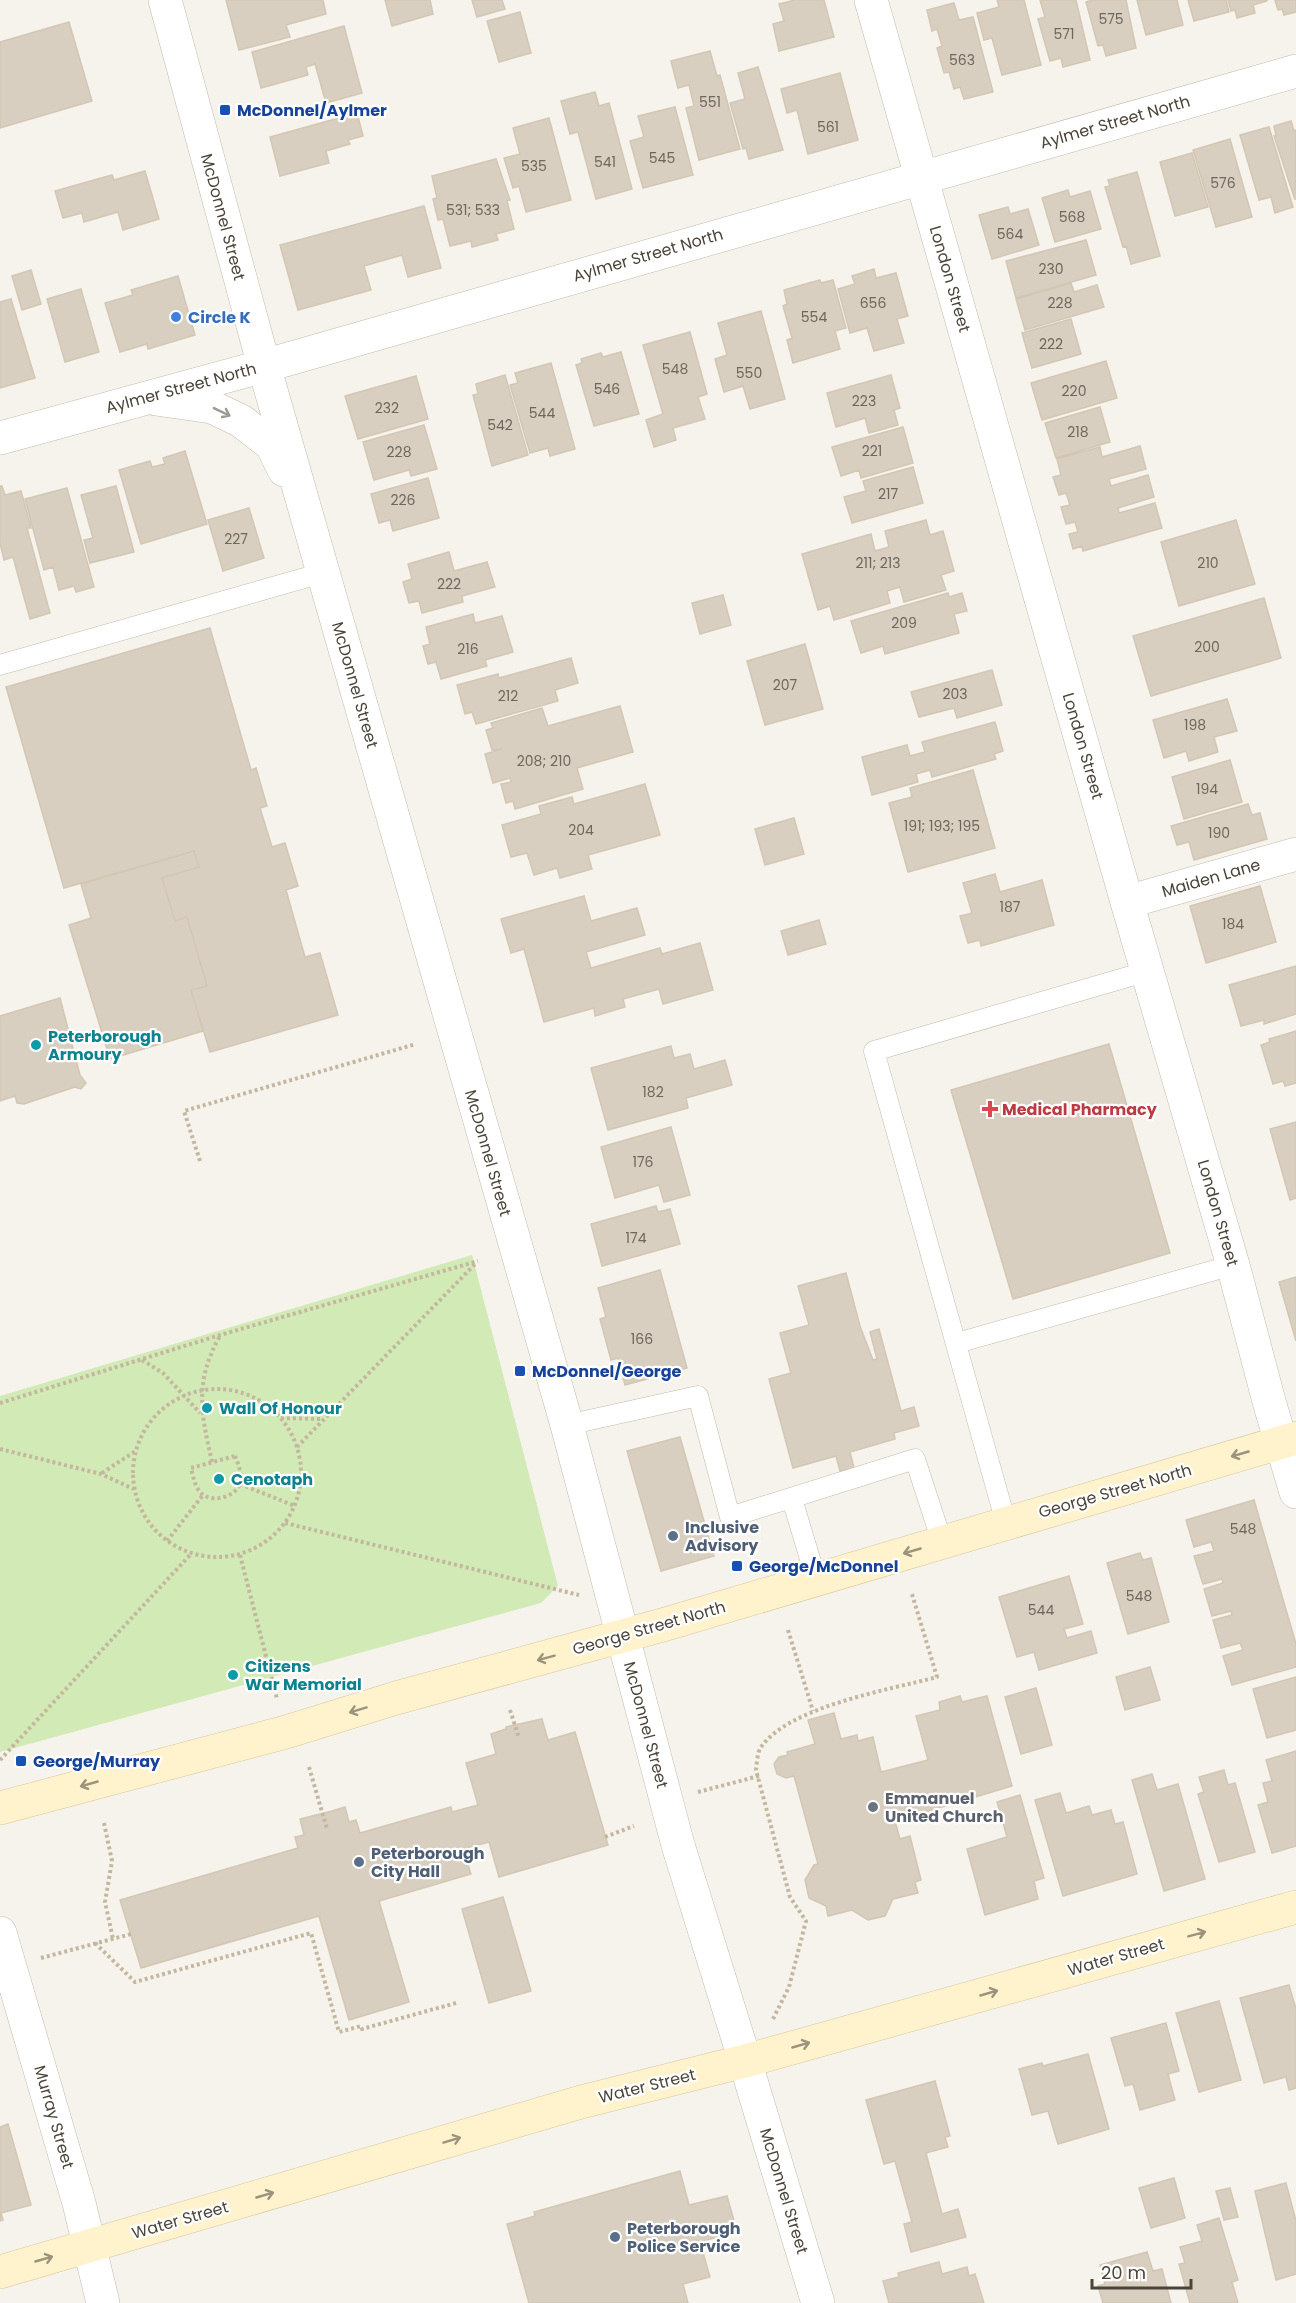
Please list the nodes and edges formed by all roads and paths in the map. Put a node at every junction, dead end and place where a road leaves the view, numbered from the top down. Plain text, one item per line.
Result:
1 (165, 0) edge
2 (871, 0) edge
3 (1296, 71) edge
4 (921, 176) junction
5 (264, 366) junction
6 (144, 397) junction
7 (0, 438) edge
8 (310, 529) junction
9 (322, 573) junction
10 (0, 665) edge
11 (1296, 854) edge
12 (1126, 902) junction
13 (1148, 971) junction
14 (416, 1044) dead end
15 (200, 1161) dead end
16 (1233, 1265) junction
17 (220, 1335) junction
18 (957, 1343) junction
19 (141, 1360) junction
20 (204, 1390) junction
21 (184, 1396) junction
22 (0, 1403) edge
23 (201, 1414) junction
24 (280, 1418) junction
25 (322, 1419) junction
26 (567, 1425) junction
27 (1288, 1440) edge
28 (297, 1447) junction
29 (0, 1449) edge
30 (137, 1450) junction
31 (212, 1462) junction
32 (101, 1474) junction
33 (240, 1484) junction
34 (135, 1489) junction
35 (1296, 1492) edge
36 (203, 1495) junction
37 (792, 1499) junction
38 (295, 1506) junction
39 (285, 1523) junction
40 (1006, 1523) junction
41 (167, 1541) junction
42 (942, 1542) junction
43 (191, 1554) junction
44 (240, 1555) junction
45 (816, 1579) junction
46 (610, 1590) junction
47 (912, 1594) dead end
48 (788, 1630) dead end
49 (622, 1635) junction
50 (510, 1710) dead end
51 (813, 1712) junction
52 (286, 1732) junction
53 (519, 1738) dead end
54 (0, 1761) edge
55 (309, 1767) dead end
56 (759, 1776) junction
57 (697, 1792) dead end
58 (0, 1808) edge
59 (104, 1823) dead end
60 (634, 1826) dead end
61 (327, 1829) dead end
62 (605, 1837) dead end
63 (1296, 1907) edge
64 (0, 1933) edge
65 (130, 1934) dead end
66 (113, 1938) junction
67 (95, 1943) junction
68 (40, 1959) dead end
69 (456, 2003) dead end
70 (770, 2025) dead end
71 (745, 2061) junction
72 (88, 2246) junction
73 (0, 2272) edge
74 (103, 2303) edge
75 (818, 2303) edge

1 - 5 street, McDonnel Street
2 - 4 street, London Street
3 - 4 street, Aylmer Street North
4 - 5 street, Aylmer Street North
4 - 12 street, London Street
5 - 6 street, Aylmer Street North
5 - 8 street, McDonnel Street
6 - 7 street, Aylmer Street North
6 -> 8 street
8 - 9 street, McDonnel Street
9 - 10 lane
9 - 26 street, McDonnel Street
11 - 12 street, Maiden Lane
12 - 13 street, London Street
13 - 16 street, London Street
13 - 18 lane
14 - 15 path
16 - 18 lane
16 - 27 street, London Street
17 - 19 path
17 - 20 path
17 - 25 path
18 - 40 lane
19 - 21 path
19 - 22 path
20 - 21 path
20 - 23 path
20 - 24 path
21 - 23 path
21 - 30 path
23 - 31 path
24 - 25 path
24 - 28 path
25 - 28 path
26 - 37 lane
26 - 46 street, McDonnel Street
27 - 35 street, London Street
27 -> 40 main road, George Street North
28 - 38 path
29 - 32 path
30 - 32 path
30 - 34 path
31 - 33 path
31 - 36 path
32 - 34 path
33 - 36 path
33 - 38 path
34 - 41 path
36 - 41 path
37 - 42 lane
37 - 45 lane
38 - 39 path
39 - 44 path
39 - 46 path
40 - 42 main road, George Street North
41 - 43 path
42 -> 45 main road, George Street North
43 - 44 path
43 - 54 path
44 - 52 path
45 - 49 main road, George Street North
46 - 49 street, McDonnel Street
47 - 51 path
48 - 51 path
49 -> 52 main road, George Street North
49 - 71 street, McDonnel Street
50 - 53 path
51 - 56 path
52 -> 58 main road, George Street North
55 - 61 path
56 - 57 path
56 - 70 path
59 - 66 path
60 - 62 path
71 -> 63 main road, Water Street
64 - 72 street, Murray Street
65 - 66 path
66 - 67 path
67 - 68 path
67 - 69 path
72 -> 71 main road, Water Street
71 - 75 street, McDonnel Street
73 -> 72 main road, Water Street
72 - 74 street, Murray Street

